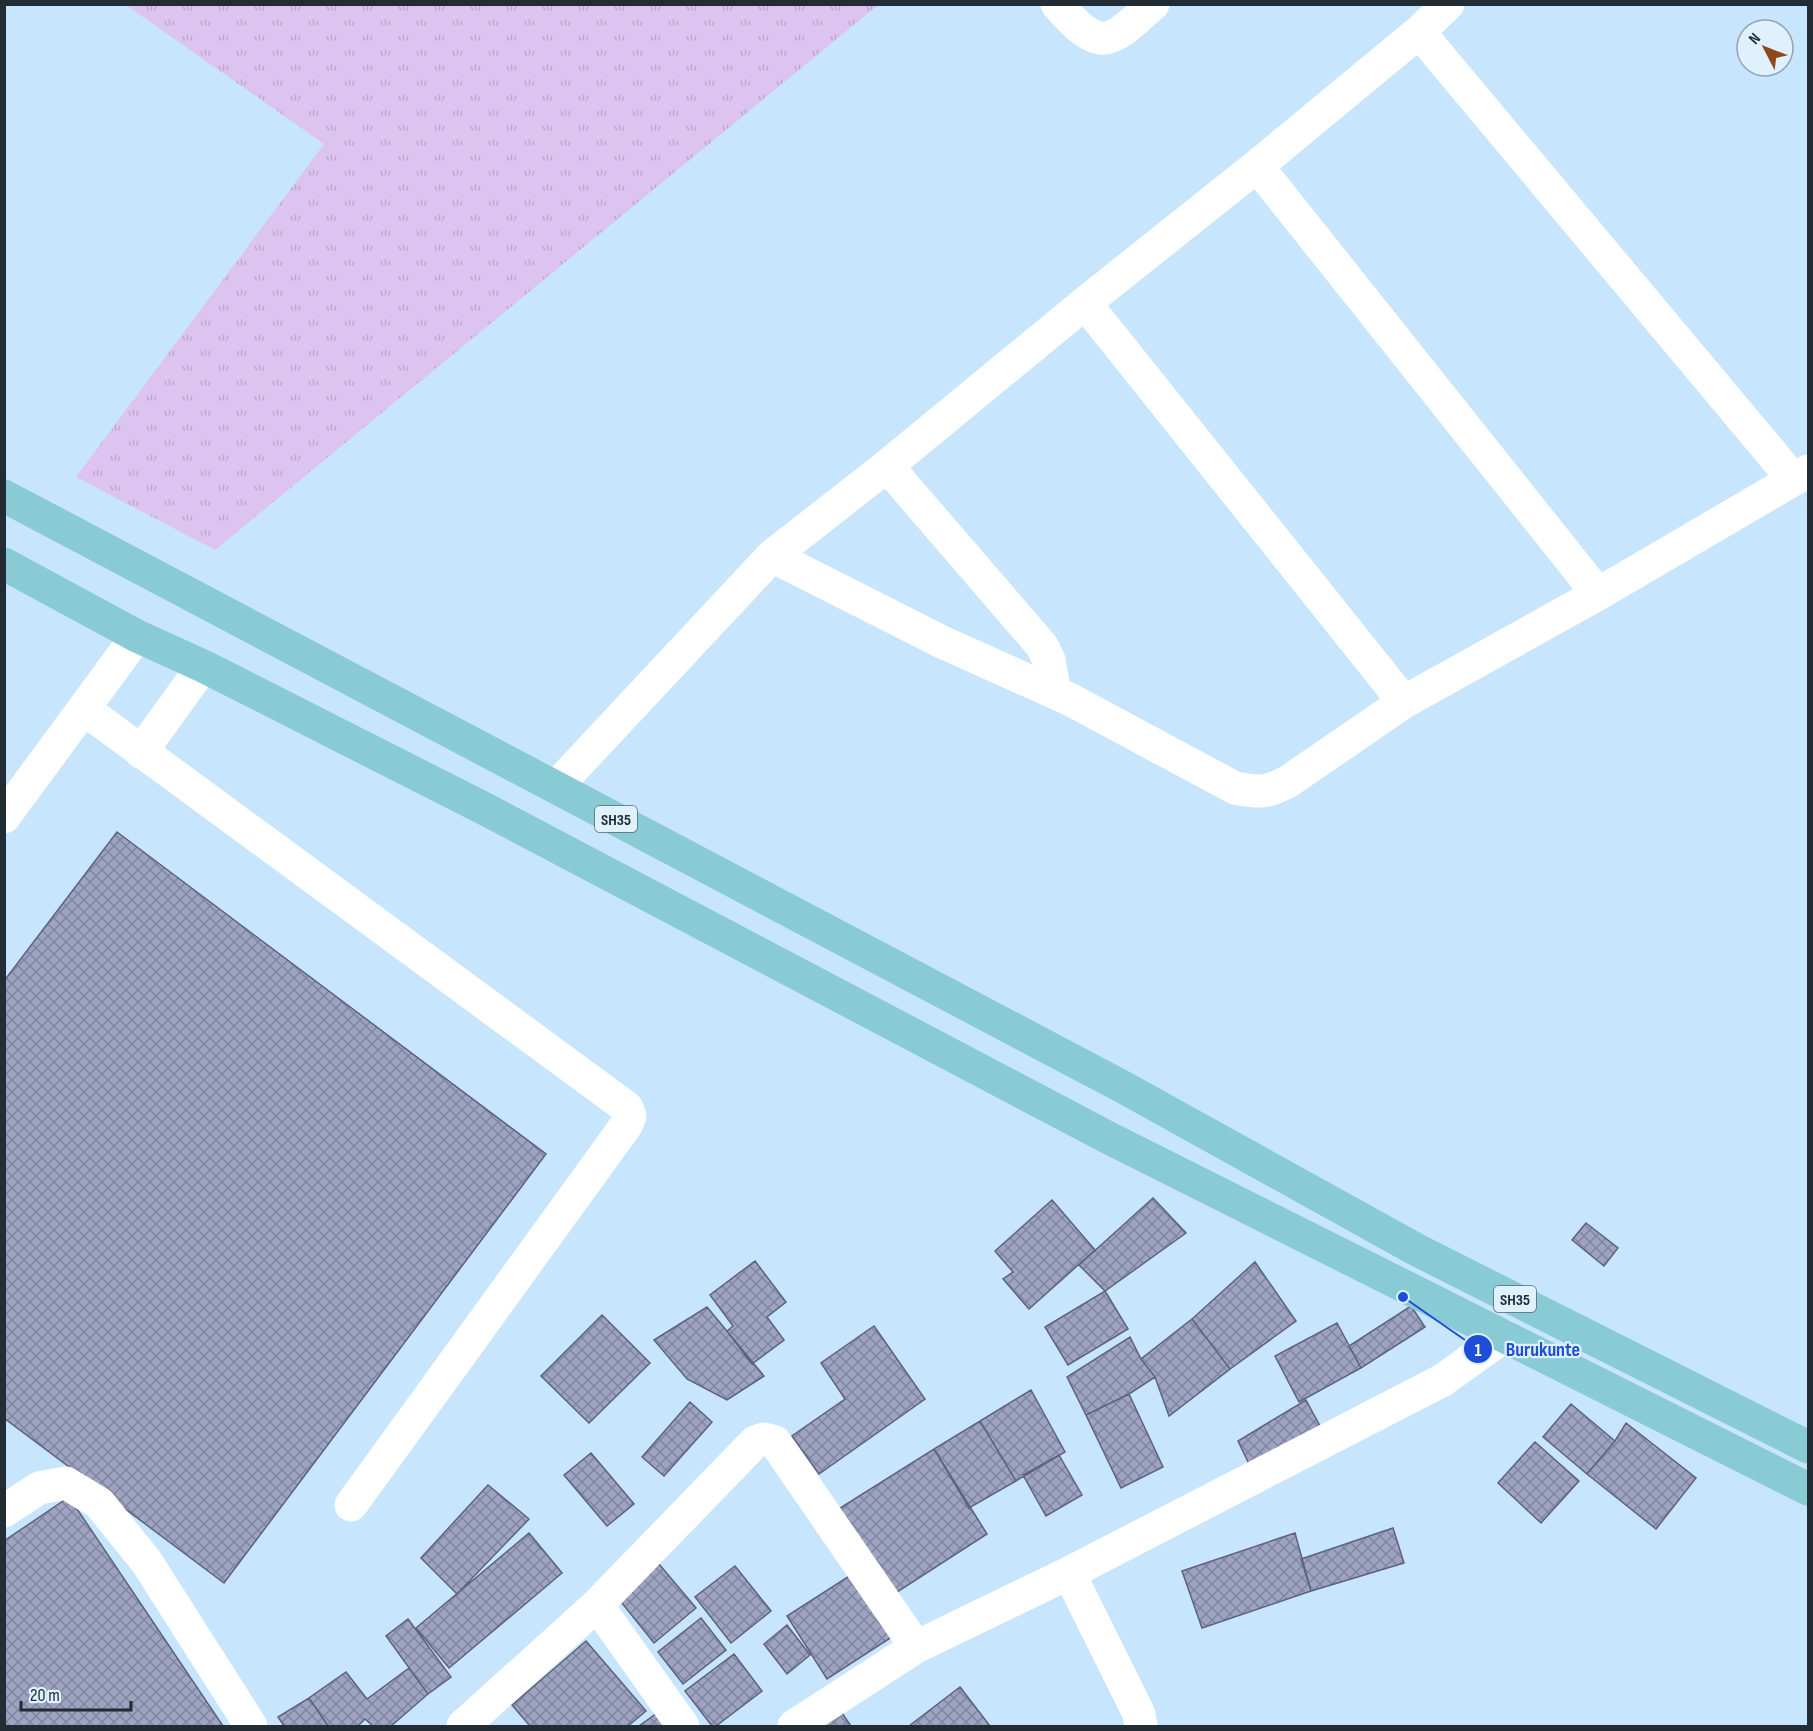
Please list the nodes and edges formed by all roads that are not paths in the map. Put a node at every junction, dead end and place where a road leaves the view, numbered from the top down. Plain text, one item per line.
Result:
1 (1058, 4) edge
2 (1153, 4) edge
3 (1448, 4) edge
4 (1419, 32) junction
5 (1257, 166) junction
6 (1085, 303) junction
7 (887, 466) junction
8 (1801, 475) edge
9 (4, 496) edge
10 (772, 556) junction
11 (4, 564) edge
12 (1598, 594) junction
13 (137, 636) junction
14 (203, 666) junction
15 (1055, 693) junction
16 (1404, 702) junction
17 (84, 709) junction
18 (141, 752) junction
19 (556, 787) junction
20 (4, 817) edge
21 (1504, 1336) junction
22 (1809, 1447) edge
23 (1809, 1489) edge
24 (351, 1505) dead end
25 (4, 1511) edge
26 (1069, 1573) junction
27 (597, 1605) junction
28 (916, 1647) junction
29 (251, 1726) edge
30 (463, 1726) edge
31 (683, 1726) edge
32 (794, 1726) edge
33 (1141, 1726) edge

1 - 2 street
3 - 4 street
4 - 5 street
4 - 8 street
5 - 6 street
5 - 12 street
6 - 7 street
6 - 16 street
7 - 10 street
7 - 15 street
8 - 12 street
9 - 19 main road, SH35
10 - 15 street
10 - 19 street
11 - 13 main road
12 - 16 street
13 - 14 main road
13 - 17 street
14 - 18 street
14 - 21 main road
15 - 16 street
17 - 18 street
17 - 20 street
18 - 24 street
19 - 22 main road, SH35
21 - 23 main road
21 - 26 street
25 - 29 street
26 - 28 street
26 - 33 street
27 - 28 street
27 - 30 street
27 - 31 street
28 - 32 street

